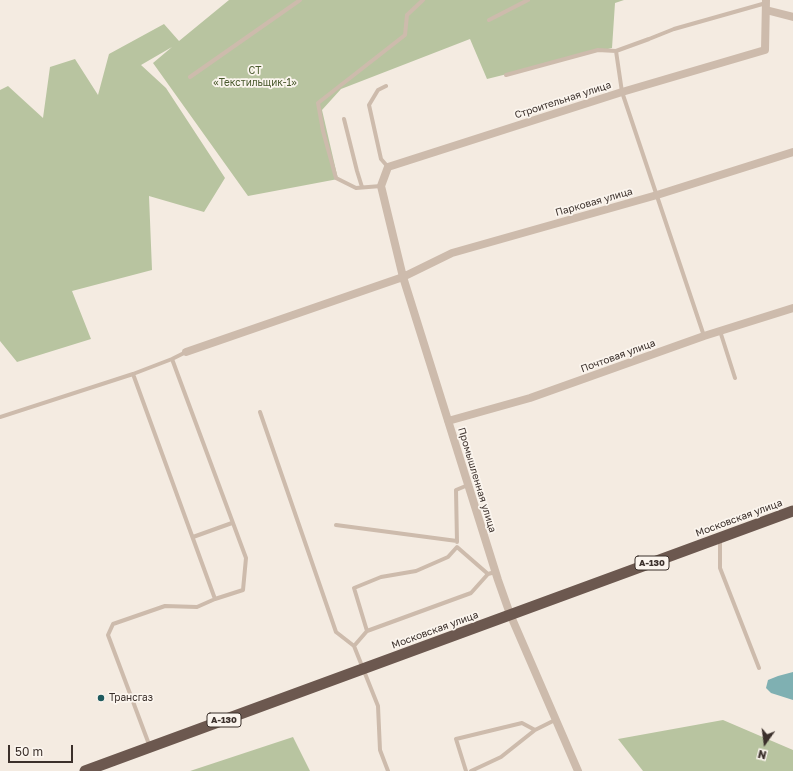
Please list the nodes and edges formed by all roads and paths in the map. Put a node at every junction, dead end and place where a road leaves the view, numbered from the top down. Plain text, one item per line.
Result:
1 (300, 0) edge
2 (423, 0) edge
3 (528, 0) edge
4 (766, 4) edge
5 (793, 17) edge
6 (489, 20) dead end
7 (616, 51) junction
8 (506, 75) dead end
9 (190, 77) dead end
10 (386, 86) dead end
11 (622, 92) junction
12 (344, 118) dead end
13 (793, 152) edge
14 (388, 167) junction
15 (381, 186) junction
16 (362, 187) junction
17 (657, 195) junction
18 (403, 277) junction
19 (793, 308) edge
20 (720, 331) junction
21 (704, 336) junction
22 (186, 352) joint
23 (172, 359) junction
24 (133, 374) junction
25 (735, 378) dead end
26 (260, 412) dead end
27 (0, 417) edge
28 (448, 421) junction
29 (468, 485) junction
30 (793, 511) edge
31 (232, 523) junction
32 (336, 525) dead end
33 (193, 538) junction
34 (720, 538) junction
35 (457, 540) junction
36 (457, 547) junction
37 (492, 573) junction
38 (215, 599) junction
39 (510, 614) junction
40 (367, 631) junction
41 (354, 646) junction
42 (759, 668) dead end
43 (363, 669) junction
44 (555, 720) junction
45 (535, 730) junction
46 (150, 747) junction
47 (85, 771) edge
48 (388, 771) edge
49 (466, 771) edge
50 (471, 771) edge
51 (578, 771) edge

1 - 9 lane
2 - 16 lane
3 - 6 lane
4 - 5 street
4 - 7 lane
4 - 11 street, Строительная улица
7 - 8 lane
7 - 11 lane
10 - 14 lane
11 - 14 street, Строительная улица
11 - 17 lane
12 - 16 lane
13 - 17 street, Парковая улица
14 - 15 street
15 - 16 lane
15 - 18 street, Промышленная улица
17 - 18 street, Парковая улица
17 - 21 lane
18 - 22 street, Парковая улица
18 - 28 street, Промышленная улица
19 - 20 street, Почтовая улица
20 - 21 street, Почтовая улица
20 - 25 lane
21 - 28 street, Почтовая улица
22 - 23 lane
23 - 24 lane
23 - 31 lane
24 - 27 lane
24 - 33 lane
26 - 41 lane
28 - 29 street, Промышленная улица
29 - 35 lane
29 - 37 street, Промышленная улица
30 - 34 highway, Московская улица / А-130
31 - 33 lane
31 - 38 lane
32 - 35 lane
33 - 38 lane
34 - 39 highway, Московская улица / А-130
34 - 42 lane
35 - 36 lane
36 - 37 lane
36 - 40 lane
37 - 39 street, Промышленная улица
37 - 40 lane
38 - 46 lane
39 - 43 highway, Московская улица / А-130
39 - 44 street, Промышленная улица
40 - 41 lane
41 - 43 lane
43 - 46 highway, Московская улица / А-130
43 - 48 lane
44 - 45 lane
44 - 51 street, Промышленная улица
45 - 49 lane
45 - 50 lane
46 - 47 highway, Московская улица / А-130

